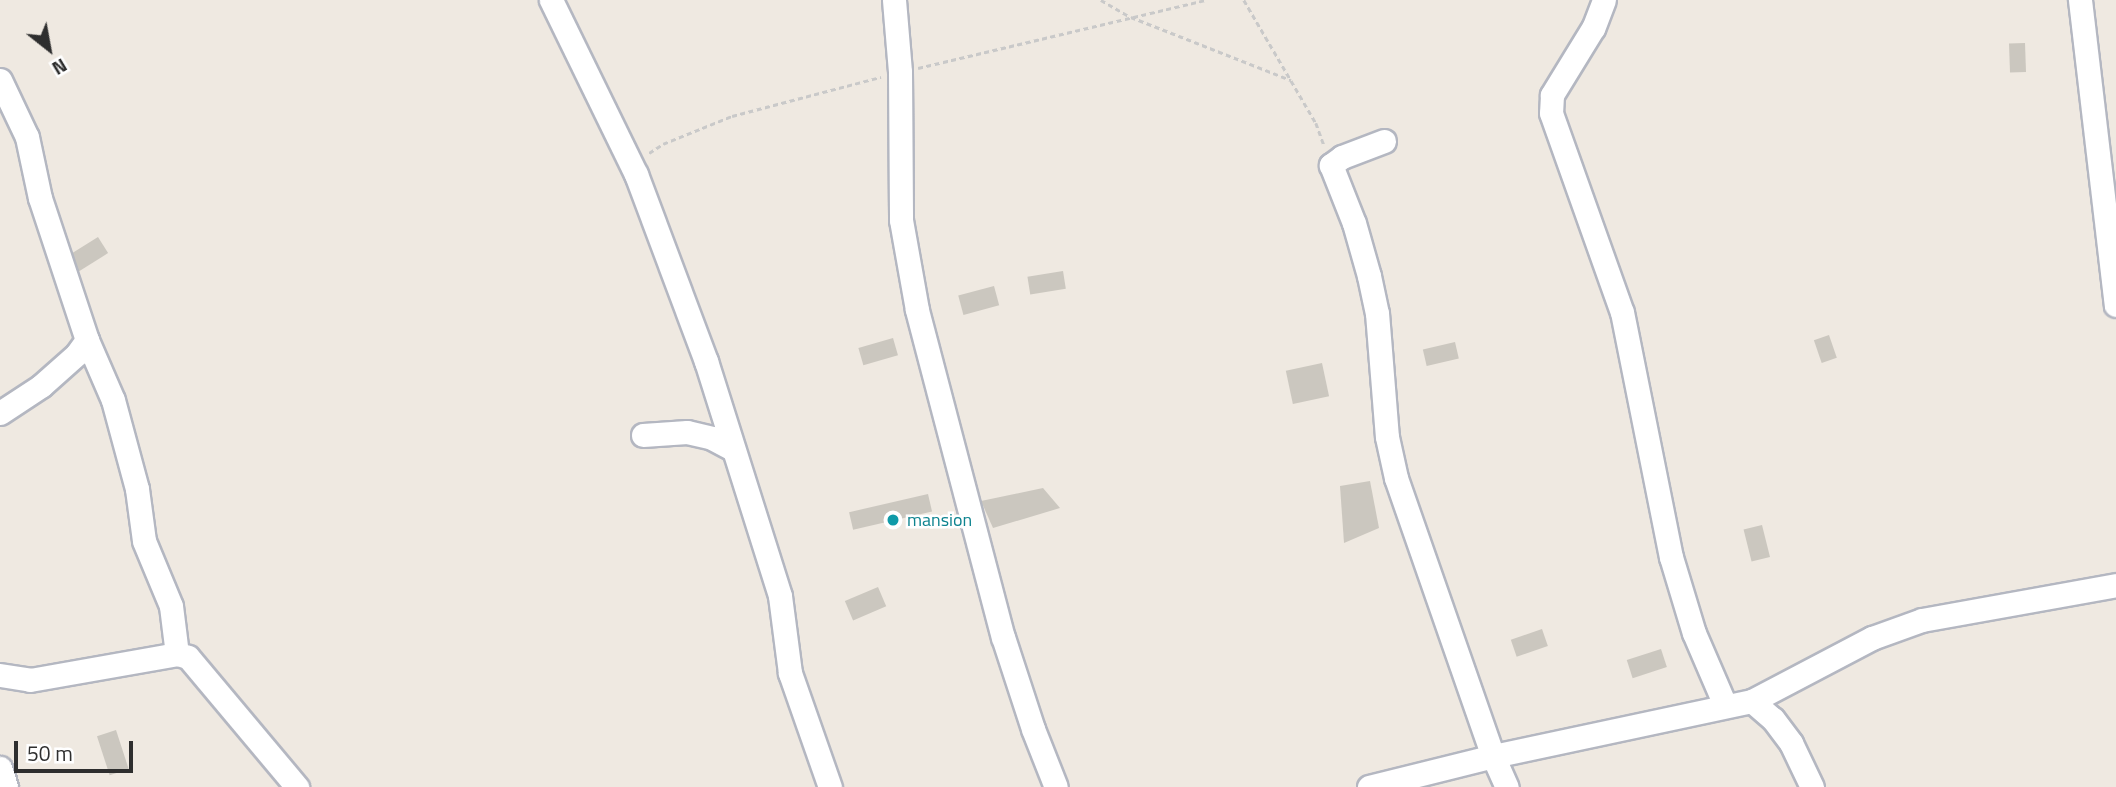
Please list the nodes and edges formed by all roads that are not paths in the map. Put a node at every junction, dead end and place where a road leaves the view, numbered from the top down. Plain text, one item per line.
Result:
1 (551, 0) edge
2 (894, 0) edge
3 (1604, 0) edge
4 (2080, 0) edge
5 (0, 80) edge
6 (1384, 141) dead end
7 (2116, 304) edge
8 (86, 340) junction
9 (0, 413) edge
10 (643, 435) dead end
11 (733, 449) junction
12 (2116, 585) edge
13 (177, 654) junction
14 (0, 675) edge
15 (1752, 701) junction
16 (1725, 705) junction
17 (1493, 756) junction
18 (0, 768) edge
19 (6, 787) edge
20 (297, 787) edge
21 (830, 787) edge
22 (1056, 787) edge
23 (1369, 787) edge
24 (1507, 787) edge
25 (1812, 787) edge

1 - 11 street
2 - 22 street
3 - 16 street
4 - 7 street
5 - 8 street
6 - 17 street
8 - 9 street
8 - 13 street
10 - 11 street
11 - 21 street
12 - 15 street
13 - 14 street
13 - 20 street
15 - 16 street
15 - 25 street
16 - 17 street
17 - 23 street
17 - 24 street
18 - 19 street

